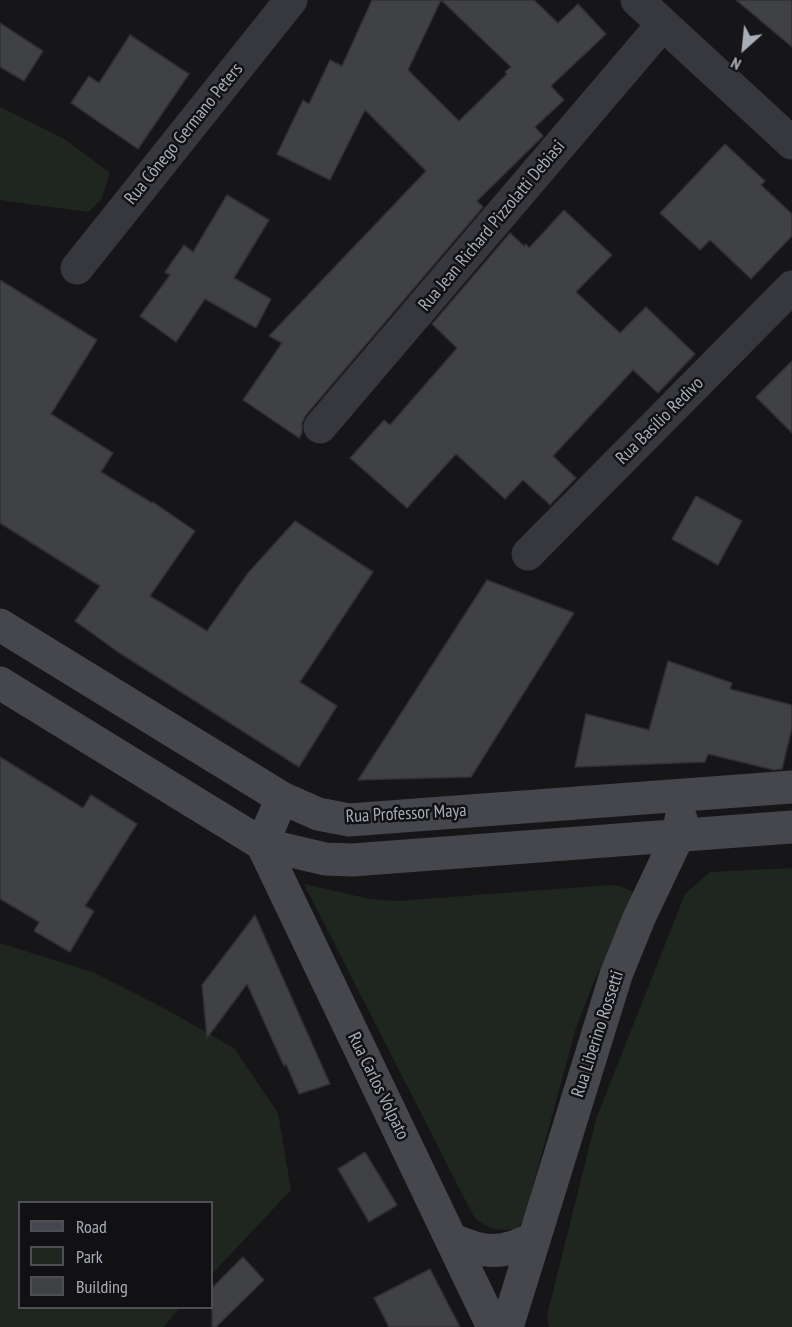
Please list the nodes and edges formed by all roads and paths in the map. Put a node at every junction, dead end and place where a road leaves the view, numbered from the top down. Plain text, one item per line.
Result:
1 (291, 0) edge
2 (637, 0) edge
3 (663, 24) junction
4 (792, 143) edge
5 (77, 268) dead end
6 (792, 287) edge
7 (320, 427) dead end
8 (528, 554) dead end
9 (3, 635) edge
10 (0, 683) edge
11 (792, 787) edge
12 (686, 795) junction
13 (282, 798) junction
14 (792, 827) edge
15 (678, 836) junction
16 (262, 844) junction
17 (534, 1238) junction
18 (451, 1239) junction
19 (493, 1327) edge
20 (507, 1327) edge

1 - 5 street, Rua Cônego Germano Peters
2 - 3 street
3 - 4 street
3 - 7 street, Rua Jean Richard Pizzolatti Debiasi
6 - 8 street, Rua Basílio Redivo
9 - 13 main road, Rua Professor Maya
10 - 16 main road
11 - 12 main road, Rua Professor Maya
12 - 13 main road, Rua Professor Maya
12 - 15 main road, Rua Liberino Rossetti
13 - 16 main road
14 - 15 main road
15 - 16 main road
15 - 17 main road, Rua Liberino Rossetti
16 - 18 main road, Rua Carlos Volpato
17 - 18 main road
17 - 20 main road, Rua Liberino Rossetti
18 - 19 main road, Rua Carlos Volpato

